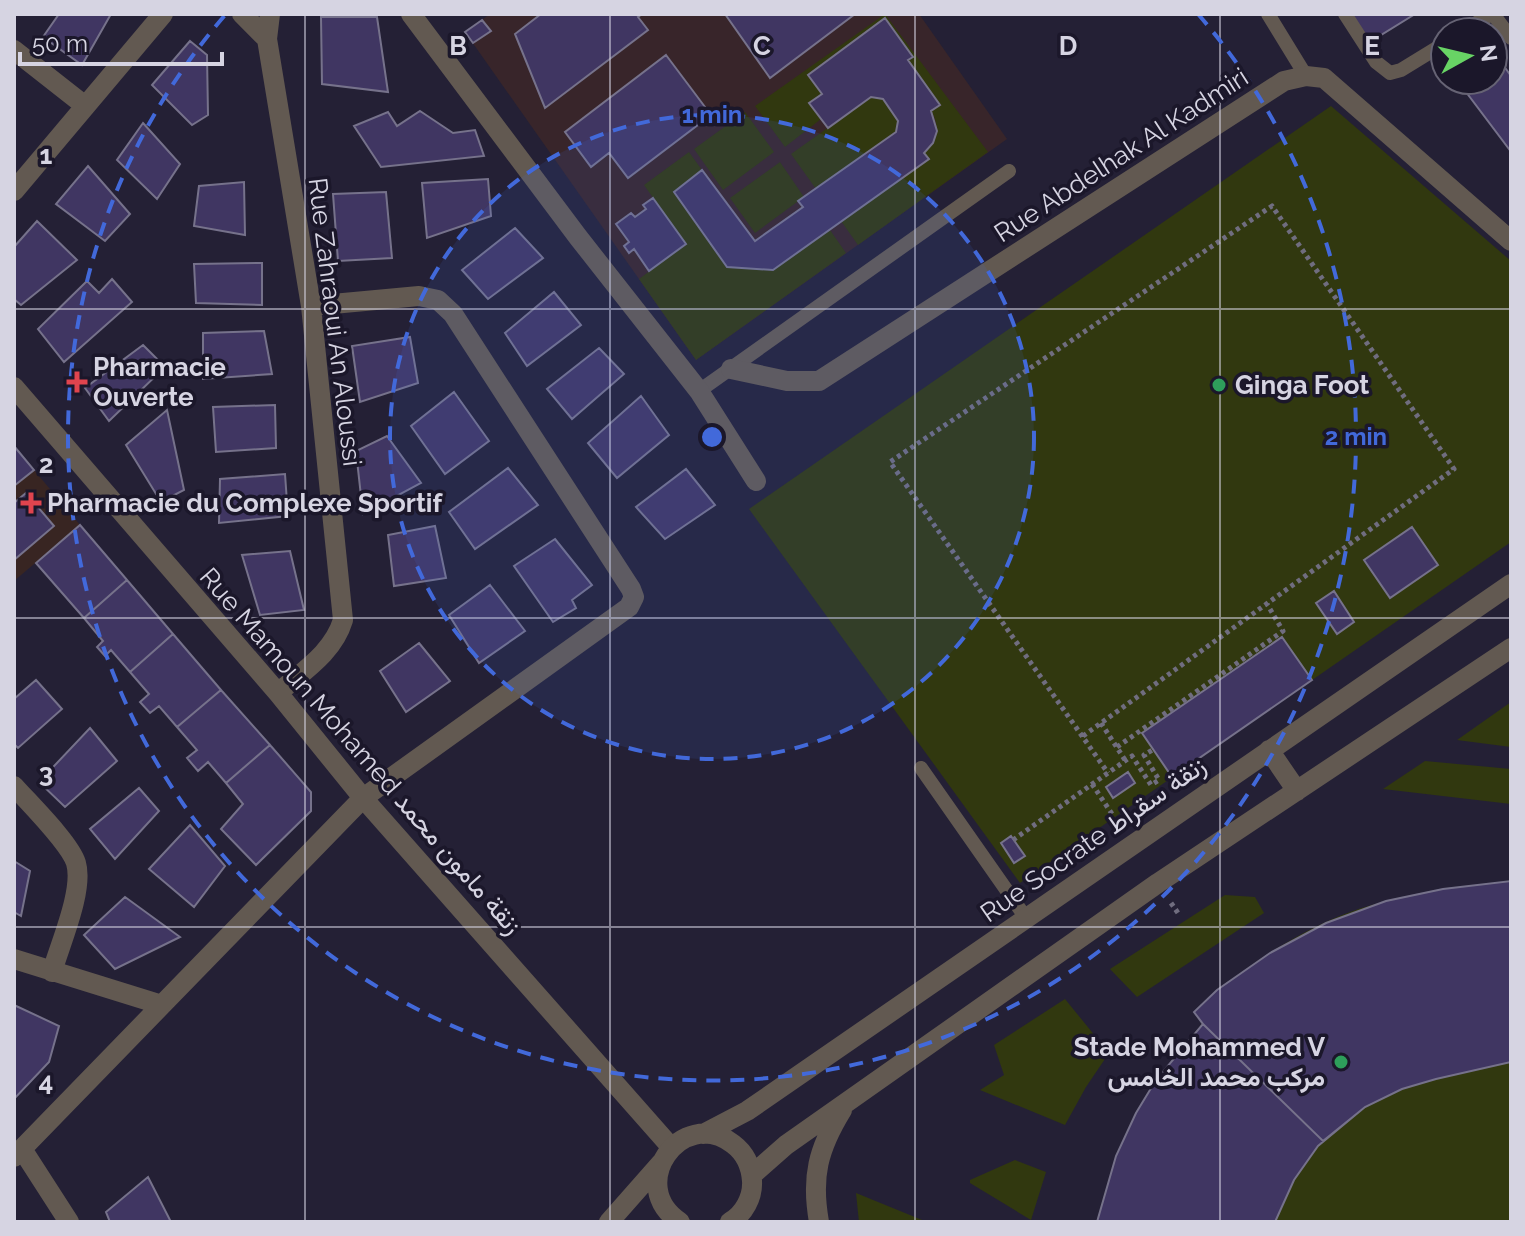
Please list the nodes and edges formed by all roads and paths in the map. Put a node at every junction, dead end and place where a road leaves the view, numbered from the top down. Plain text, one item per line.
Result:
1 (163, 14) edge
2 (242, 14) edge
3 (270, 14) edge
4 (411, 14) edge
5 (1268, 14) edge
6 (1345, 14) edge
7 (1492, 14) edge
8 (1511, 38) edge
9 (267, 39) junction
10 (14, 50) edge
11 (1429, 53) edge
12 (1306, 76) junction
13 (84, 105) junction
14 (1009, 171) dead end
15 (14, 191) edge
16 (1511, 241) edge
17 (311, 306) junction
18 (731, 369) junction
19 (14, 387) edge
20 (699, 391) junction
21 (756, 481) dead end
22 (1511, 584) edge
23 (1267, 604) junction
24 (1511, 648) edge
25 (278, 693) junction
26 (1101, 723) junction
27 (1083, 736) junction
28 (1117, 747) junction
29 (1154, 749) dead end
30 (1269, 750) junction
31 (1125, 760) junction
32 (921, 768) dead end
33 (1108, 773) junction
34 (1092, 784) junction
35 (14, 786) edge
36 (1297, 791) junction
37 (363, 798) junction
38 (1114, 817) dead end
39 (1013, 840) dead end
40 (1171, 903) dead end
41 (1178, 913) dead end
42 (1026, 918) junction
43 (14, 959) edge
44 (52, 972) junction
45 (162, 1005) junction
46 (847, 1104) junction
47 (703, 1134) junction
48 (18, 1153) edge
49 (666, 1155) junction
50 (752, 1175) junction
51 (736, 1221) edge
52 (69, 1222) edge
53 (609, 1222) edge
54 (680, 1222) edge
55 (819, 1222) edge

1 - 13 street
2 - 9 street
3 - 9 street, Rue Zahraoui An Aloussi
4 - 20 street
5 - 12 lane
6 - 11 lane
7 - 8 lane
9 - 17 street, Rue Zahraoui An Aloussi
10 - 13 street
12 - 16 street
12 - 18 street, Rue Abdelhak Al Kadmiri
13 - 15 street
14 - 18 lane
17 - 25 street, Rue Zahraoui An Aloussi
17 - 37 street
18 - 20 lane
19 - 25 street, Rue Mamoun Mohamed زنقة مامون محمد
20 - 21 street
22 - 30 street, Rue Socrate زنقة سقراط
23 - 26 path
23 - 27 path
23 - 28 path
24 - 36 street
25 - 37 street, Rue Mamoun Mohamed زنقة مامون محمد
26 - 27 path
26 - 28 path
27 - 33 path
28 - 31 path
29 - 31 path
30 - 36 street
30 - 42 street, Rue Socrate زنقة سقراط
31 - 33 path
32 - 42 lane
33 - 34 path
34 - 38 path
34 - 39 path
35 - 44 street
36 - 46 street
37 - 45 street
37 - 49 street, Rue Mamoun Mohamed زنقة مامون محمد
40 - 41 path
42 - 47 street, Rue Socrate زنقة سقراط
43 - 44 street
44 - 45 street
45 - 48 street
46 - 50 street
46 - 55 street
47 - 49 street, Rue Socrate زنقة سقراط
47 - 50 street
48 - 52 street
49 - 53 street
49 - 54 street
50 - 51 street

